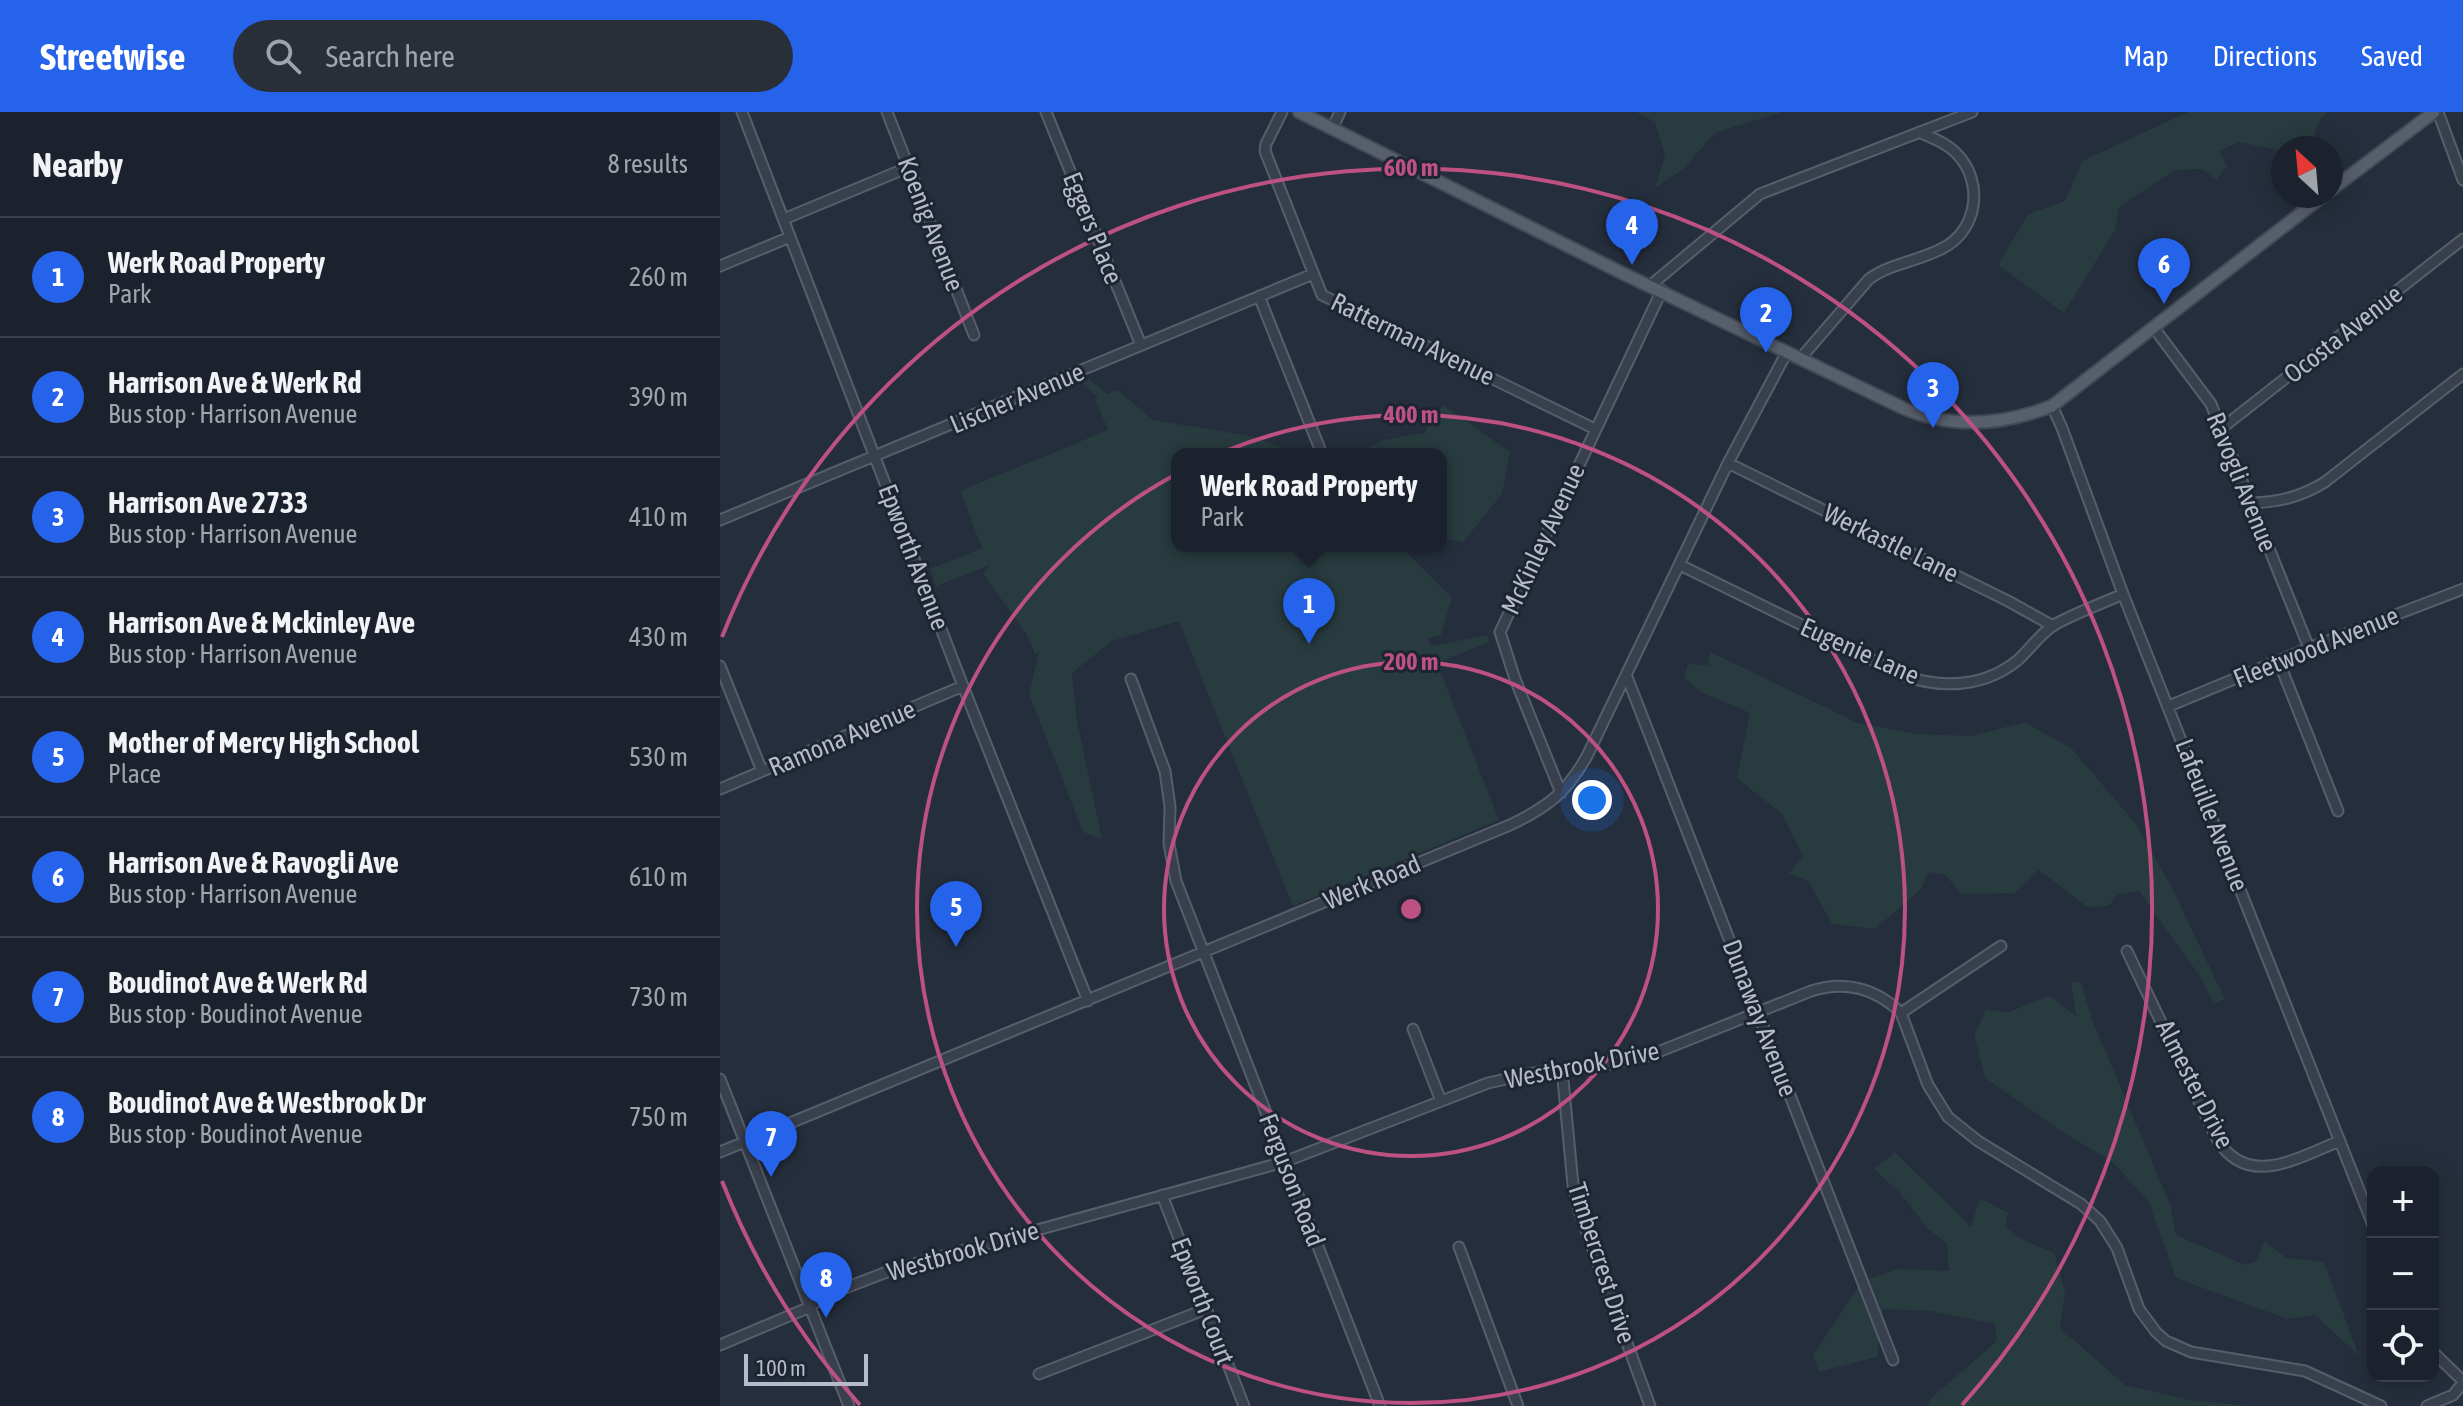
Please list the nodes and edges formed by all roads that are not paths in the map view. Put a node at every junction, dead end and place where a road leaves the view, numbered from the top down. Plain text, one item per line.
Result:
1 (742, 112) edge
2 (887, 112) edge
3 (1046, 112) edge
4 (1282, 112) edge
5 (1299, 112) edge
6 (1340, 112) edge
7 (1972, 112) edge
8 (2436, 112) edge
9 (1332, 129) junction
10 (1919, 132) junction
11 (909, 167) junction
12 (2463, 180) edge
13 (2343, 181) edge
14 (2308, 208) edge
15 (784, 219) junction
16 (790, 237) junction
17 (2463, 239) edge
18 (720, 266) edge
19 (1313, 274) junction
20 (1656, 288) junction
21 (1259, 296) junction
22 (2154, 328) junction
23 (974, 335) dead end
24 (1141, 345) junction
25 (1787, 352) junction
26 (1800, 359) junction
27 (2463, 374) edge
28 (2052, 406) junction
29 (2222, 428) junction
30 (1595, 429) junction
31 (1320, 448) edge
32 (875, 456) junction
33 (1728, 463) junction
34 (2251, 503) junction
35 (720, 520) edge
36 (1680, 565) junction
37 (2463, 589) edge
38 (2123, 594) junction
39 (2053, 626) junction
40 (2309, 648) junction
41 (2279, 662) junction
42 (720, 666) edge
43 (1627, 677) junction
44 (1131, 679) dead end
45 (963, 686) junction
46 (2169, 706) junction
47 (762, 771) junction
48 (720, 789) edge
49 (1561, 793) junction
50 (2338, 811) dead end
51 (2001, 946) dead end
52 (2127, 951) dead end
53 (1203, 953) junction
54 (1088, 1001) junction
55 (1758, 1012) junction
56 (1901, 1013) junction
57 (1413, 1029) dead end
58 (1562, 1069) junction
59 (720, 1079) edge
60 (1441, 1101) junction
61 (2340, 1141) junction
62 (745, 1142) junction
63 (720, 1152) edge
64 (1284, 1162) junction
65 (1162, 1195) junction
66 (2367, 1210) edge
67 (1459, 1247) dead end
68 (810, 1307) junction
69 (1206, 1309) junction
70 (720, 1345) edge
71 (2439, 1358) edge
72 (1893, 1360) dead end
73 (1039, 1374) dead end
74 (2463, 1382) edge
75 (849, 1406) edge
76 (1244, 1406) edge
77 (1380, 1406) edge
78 (1518, 1406) edge
79 (1650, 1406) edge
80 (2381, 1406) edge
81 (2427, 1406) edge

1 - 15 street, Epworth Avenue
2 - 11 street, Koenig Avenue
3 - 24 street, Eggers Place
4 - 19 street, Ratterman Avenue
5 - 9 main road
6 - 9 street
7 - 10 street, McKinley Avenue
8 - 12 street
8 - 13 main road
9 - 20 main road
10 - 20 street, McKinley Avenue
10 - 26 street
11 - 15 street
11 - 23 street, Koenig Avenue
14 - 22 main road
15 - 16 street, Epworth Avenue
16 - 18 street
16 - 32 street, Epworth Avenue
17 - 29 street, Ocosta Avenue
19 - 21 street, Lischer Avenue
19 - 30 street, Ratterman Avenue
20 - 25 main road
20 - 30 street, McKinley Avenue
21 - 24 street, Lischer Avenue
21 - 31 street
22 - 28 main road
22 - 29 street, Ravogli Avenue
24 - 32 street, Lischer Avenue
25 - 26 main road
25 - 33 street, Werk Road
26 - 28 main road
27 - 34 street
28 - 38 street, Lafeuille Avenue
29 - 34 street, Ravogli Avenue
30 - 49 street, McKinley Avenue
32 - 35 street, Lischer Avenue
32 - 45 street, Epworth Avenue
33 - 36 street, Werk Road
33 - 39 street, Werkastle Lane
34 - 40 street, Ravogli Avenue
36 - 39 street, Eugenie Lane
36 - 43 street, Werk Road
37 - 40 street, Fleetwood Avenue
38 - 39 street, Eugenie Lane
38 - 46 street, Lafeuille Avenue
40 - 41 street, Fleetwood Avenue
41 - 46 street, Fleetwood Avenue
41 - 50 street
42 - 47 street
43 - 49 street, Werk Road
43 - 55 street, Dunaway Avenue
44 - 53 street, Ferguson Road
45 - 47 street, Ramona Avenue
45 - 54 street, Epworth Avenue
46 - 61 street, Lafeuille Avenue
47 - 48 street, Ramona Avenue
49 - 53 street, Werk Road
51 - 56 street
52 - 61 street, Almester Drive
53 - 54 street, Werk Road
53 - 64 street, Ferguson Road
54 - 62 street, Werk Road
55 - 56 street, Westbrook Drive
55 - 58 street, Westbrook Drive
55 - 72 street, Dunaway Avenue
56 - 80 street
57 - 60 street
58 - 60 street, Westbrook Drive
58 - 79 street, Timbercrest Drive
59 - 62 street
60 - 64 street, Westbrook Drive
61 - 66 street, Lafeuille Avenue
62 - 63 street, Werk Road
62 - 68 street
64 - 65 street, Westbrook Drive
64 - 77 street, Ferguson Road
65 - 68 street, Westbrook Drive
65 - 69 street, Epworth Court
67 - 78 street
68 - 70 street, Westbrook Drive
68 - 75 street
69 - 73 street
69 - 76 street, Epworth Court
71 - 74 street
74 - 81 street

